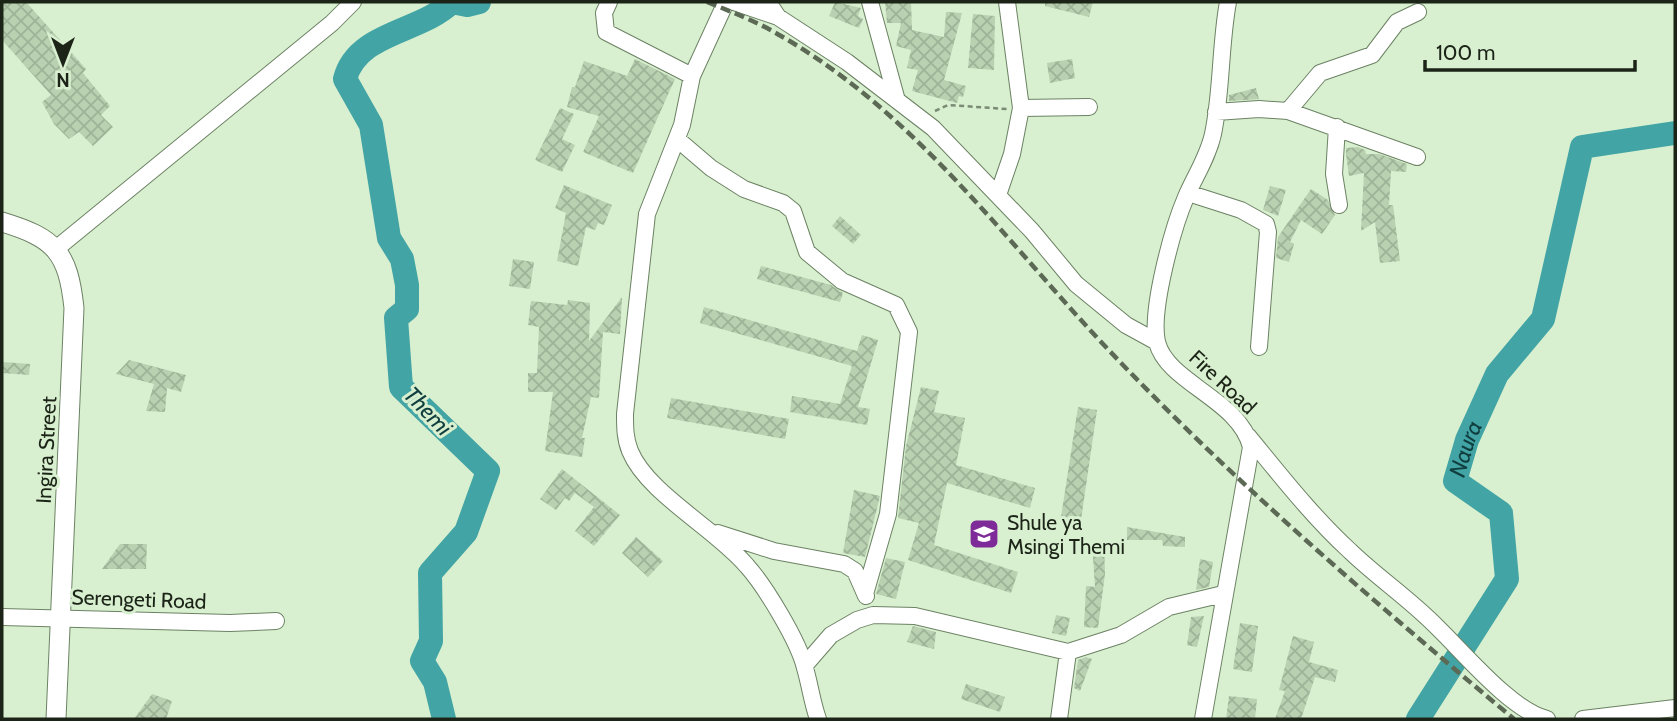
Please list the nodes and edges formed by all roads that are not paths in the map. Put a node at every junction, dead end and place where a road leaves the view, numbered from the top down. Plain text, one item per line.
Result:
1 (353, 2) edge
2 (609, 2) edge
3 (726, 2) edge
4 (734, 2) edge
5 (768, 2) edge
6 (870, 2) edge
7 (1007, 2) edge
8 (1228, 2) edge
9 (1418, 12) dead end
10 (778, 17) junction
11 (692, 76) junction
12 (896, 97) junction
13 (1089, 107) dead end
14 (1021, 109) junction
15 (1288, 111) junction
16 (1216, 112) junction
17 (1337, 127) junction
18 (677, 139) junction
19 (1417, 157) dead end
20 (1188, 193) junction
21 (998, 195) junction
22 (1339, 205) dead end
23 (2, 222) edge
24 (57, 248) junction
25 (1157, 342) junction
26 (1259, 346) dead end
27 (1248, 436) junction
28 (714, 531) junction
29 (1223, 593) junction
30 (865, 594) junction
31 (873, 615) junction
32 (2, 617) edge
33 (60, 618) junction
34 (276, 621) dead end
35 (1068, 652) junction
36 (805, 666) junction
37 (1675, 708) edge
38 (56, 719) edge
39 (818, 719) edge
40 (1059, 719) edge
41 (1203, 719) edge
42 (1547, 719) edge
43 (1583, 719) edge

1 - 24 street
2 - 11 street
3 - 11 street
4 - 10 street
5 - 10 street
6 - 12 street
7 - 14 street
8 - 16 street
9 - 15 street
10 - 12 street
11 - 18 street
12 - 21 street
13 - 14 street
14 - 21 street
15 - 16 street
15 - 17 street
16 - 20 street
17 - 19 street
17 - 22 street
18 - 28 street
18 - 30 street
20 - 25 street
20 - 26 street
21 - 25 street
23 - 24 street
24 - 33 street, Ingira Street
25 - 27 street, Fire Road
27 - 29 street, Fire Road
27 - 42 street
28 - 30 street
28 - 36 street
29 - 35 street
29 - 41 street, Fire Road
30 - 31 street
31 - 35 street
31 - 36 street
32 - 33 street, Serengeti Road
33 - 34 street, Serengeti Road
33 - 38 street, Ingira Street
35 - 40 street
36 - 39 street
37 - 43 street

